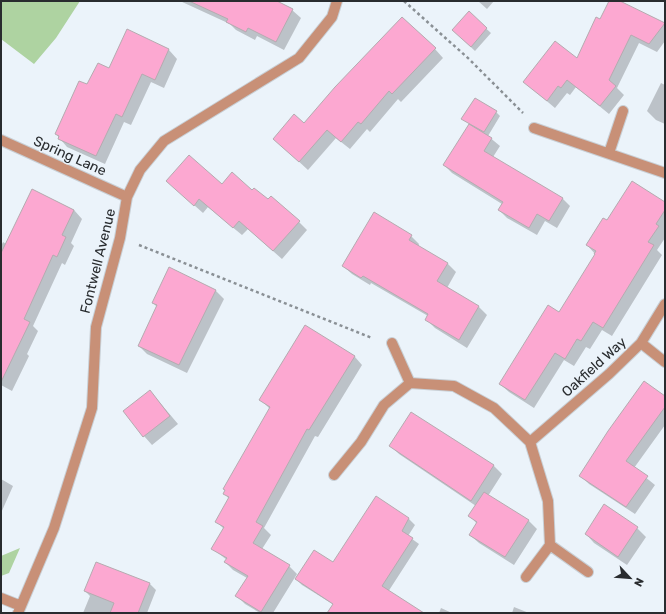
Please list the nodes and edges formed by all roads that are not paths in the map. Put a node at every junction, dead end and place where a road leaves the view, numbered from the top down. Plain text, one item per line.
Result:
1 (337, 1) edge
2 (623, 112) dead end
3 (534, 128) road end
4 (1, 140) edge
5 (608, 153) junction
6 (665, 173) edge
7 (127, 197) junction
8 (665, 304) edge
9 (392, 343) road end
10 (641, 343) junction
11 (665, 362) edge
12 (410, 383) junction
13 (530, 442) junction
14 (334, 475) dead end
15 (550, 545) junction
16 (588, 572) dead end
17 (526, 577) dead end
18 (1, 598) edge
19 (20, 609) edge

1 - 7 street, Fontwell Avenue
2 - 5 street
3 - 5 street
4 - 7 street, Spring Lane
5 - 6 street
7 - 19 street, Fontwell Avenue
8 - 10 street, Oakfield Way
9 - 12 street
10 - 11 street
10 - 13 street, Oakfield Way
12 - 13 street
12 - 14 street
13 - 15 street
15 - 16 street
15 - 17 street
18 - 19 street

